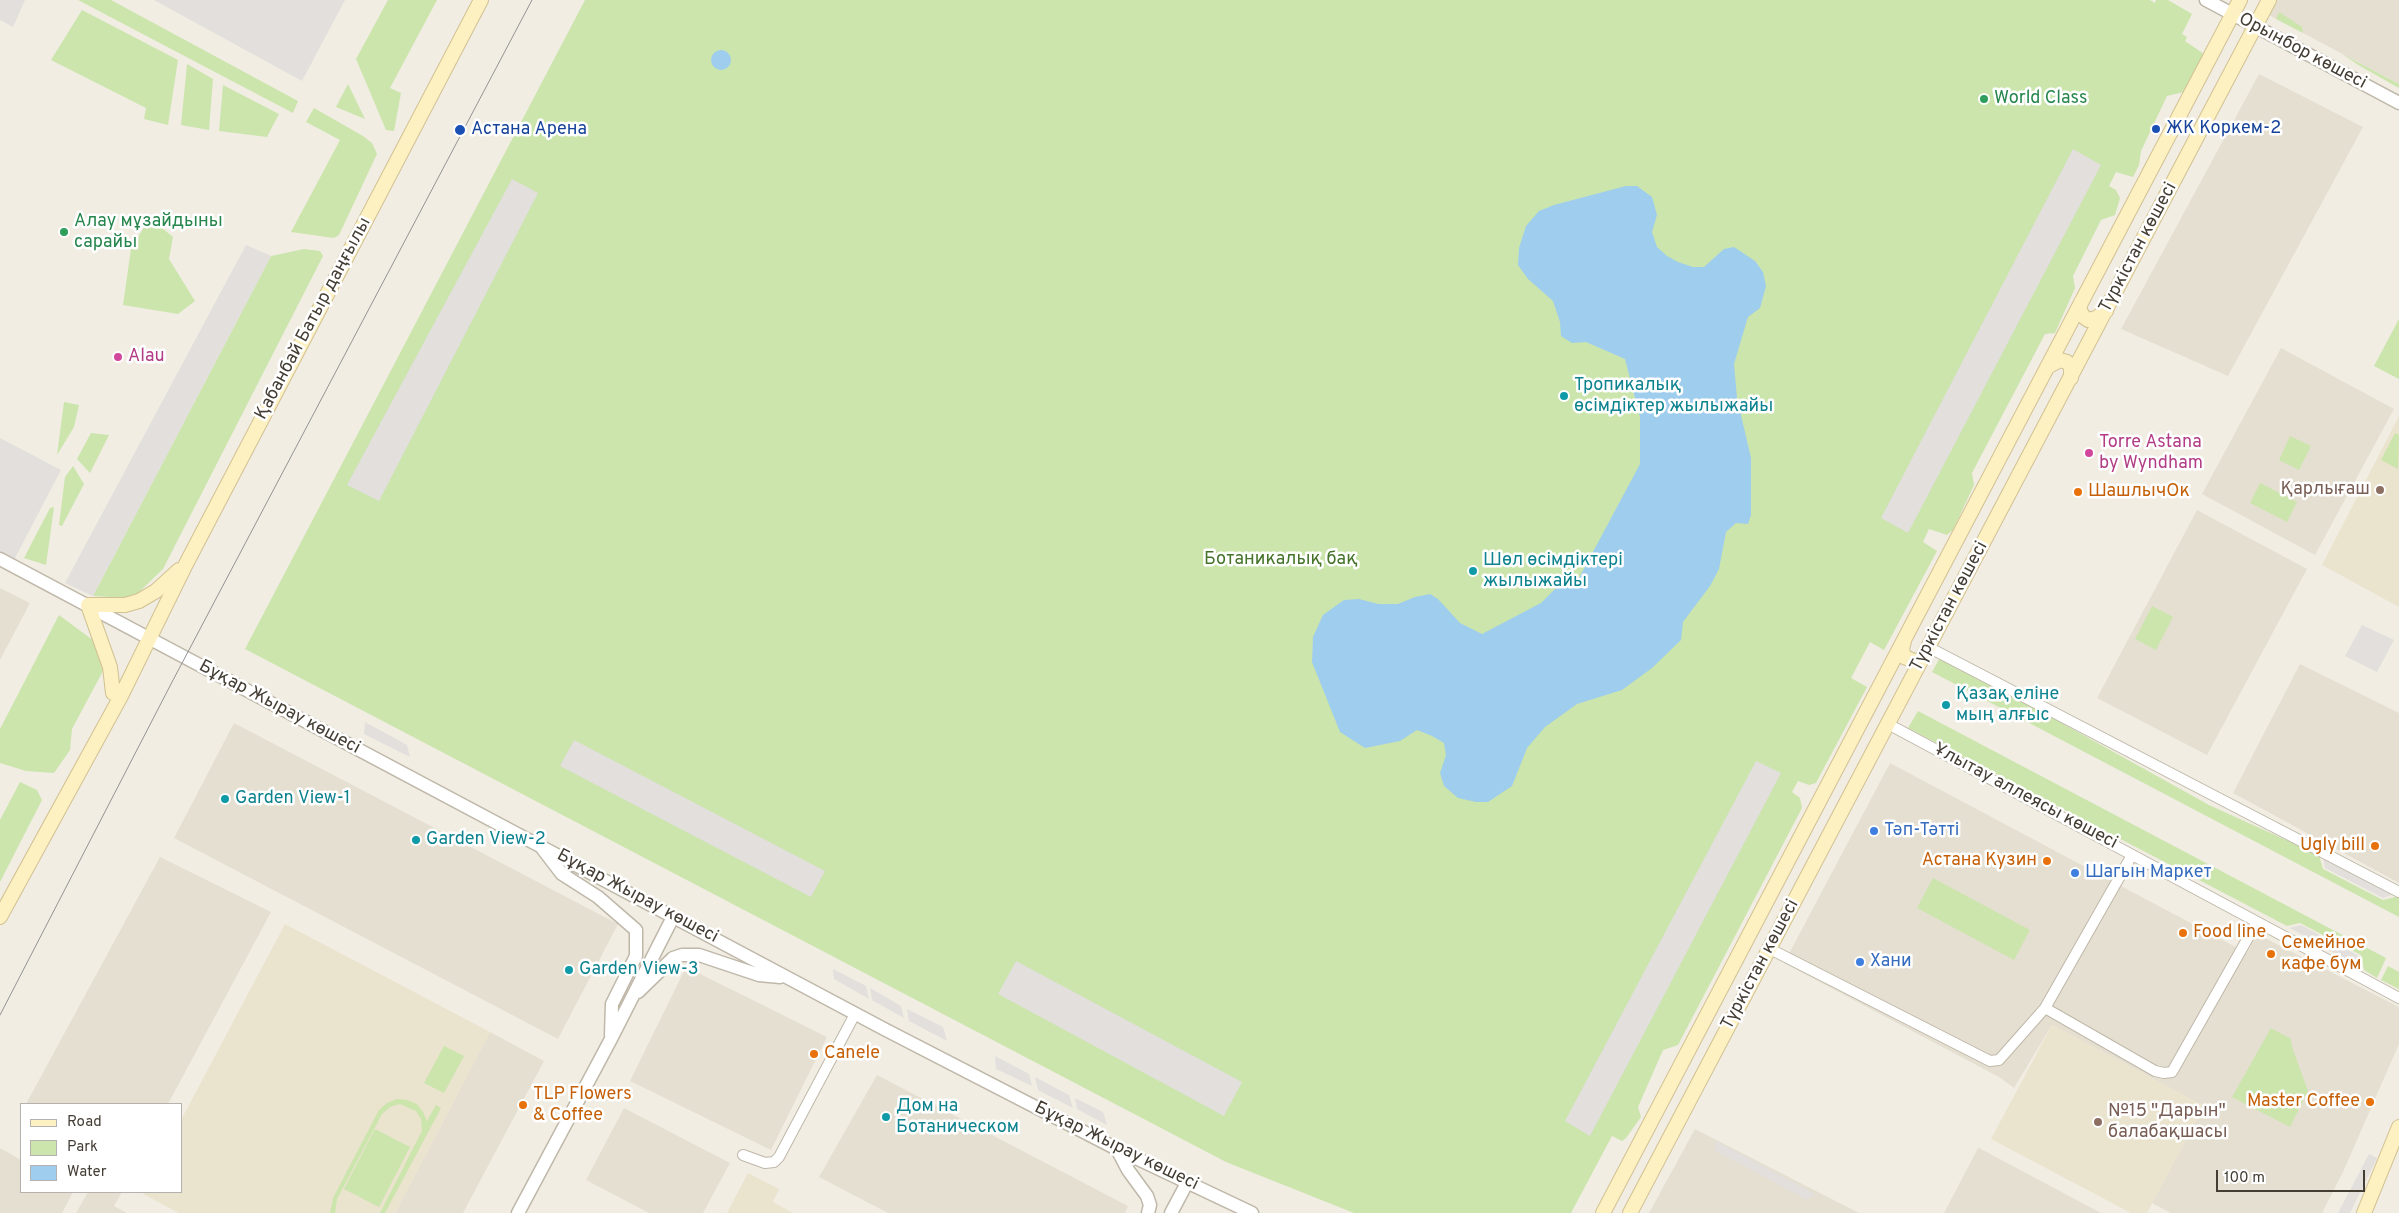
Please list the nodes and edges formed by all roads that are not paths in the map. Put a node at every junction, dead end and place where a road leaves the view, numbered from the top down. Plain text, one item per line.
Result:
1 (481, 0) edge
2 (2206, 0) edge
3 (2240, 0) edge
4 (2269, 0) edge
5 (2232, 15) junction
6 (2255, 27) junction
7 (2399, 103) edge
8 (2081, 302) junction
9 (2106, 310) junction
10 (2047, 367) junction
11 (2071, 378) junction
12 (0, 559) edge
13 (186, 564) junction
14 (88, 605) junction
15 (1905, 637) junction
16 (149, 638) junction
17 (1926, 653) junction
18 (113, 693) junction
19 (1870, 703) junction
20 (1888, 724) junction
21 (541, 845) junction
22 (36, 848) junction
23 (2132, 855) junction
24 (2399, 892) edge
25 (673, 916) junction
26 (0, 917) edge
27 (2257, 922) junction
28 (1770, 949) junction
29 (788, 978) junction
30 (632, 997) junction
31 (2399, 998) edge
32 (2045, 1008) junction
33 (855, 1014) junction
34 (611, 1039) junction
35 (2399, 1127) edge
36 (1117, 1149) junction
37 (743, 1155) dead end
38 (1187, 1183) junction
39 (518, 1213) edge
40 (1148, 1213) edge
41 (1171, 1213) edge
42 (1252, 1213) edge
43 (1603, 1213) edge
44 (1630, 1213) edge
45 (2364, 1213) edge

1 - 13 main road, Қабанбай Батыр даңғылы
2 - 5 street, Орынбор көшесі
3 - 5 main road, Түркістан көшесі
4 - 6 main road, Түркістан көшесі
5 - 6 street, Орынбор көшесі
5 - 8 main road, Түркістан көшесі
6 - 7 street, Орынбор көшесі
6 - 9 main road, Түркістан көшесі
8 - 9 main road
8 - 10 main road, Түркістан көшесі
9 - 11 main road, Түркістан көшесі
10 - 11 main road
10 - 15 main road, Түркістан көшесі
11 - 17 main road, Түркістан көшесі
12 - 14 street, Бұқар Жырау көшесі
13 - 14 main road
13 - 16 main road, Қабанбай Батыр даңғылы
14 - 16 street, Бұқар Жырау көшесі
14 - 18 main road
15 - 17 main road
15 - 19 main road, Түркістан көшесі
16 - 18 main road, Қабанбай Батыр даңғылы
16 - 21 street, Бұқар Жырау көшесі
16 - 22 main road, Қабанбай Батыр даңғылы
17 - 20 main road, Түркістан көшесі
17 - 24 street
18 - 22 main road, Қабанбай Батыр даңғылы
19 - 20 main road
19 - 43 main road, Түркістан көшесі
20 - 23 street, Ұлытау аллеясы көшесі
20 - 28 main road, Түркістан көшесі
21 - 25 street, Бұқар Жырау көшесі
21 - 34 street
22 - 26 main road, Қабанбай Батыр даңғылы
23 - 27 street, Ұлытау аллеясы көшесі
23 - 32 street
25 - 29 street, Бұқар Жырау көшесі
25 - 30 street
27 - 31 street, Ұлытау аллеясы көшесі
27 - 32 street
28 - 32 street
28 - 44 main road, Түркістан көшесі
29 - 30 street
29 - 33 street, Бұқар Жырау көшесі
30 - 34 street
33 - 36 street, Бұқар Жырау көшесі
33 - 37 street
34 - 39 street
35 - 45 main road
36 - 38 street, Бұқар Жырау көшесі
36 - 40 street
38 - 41 street
38 - 42 street, Бұқар Жырау көшесі

